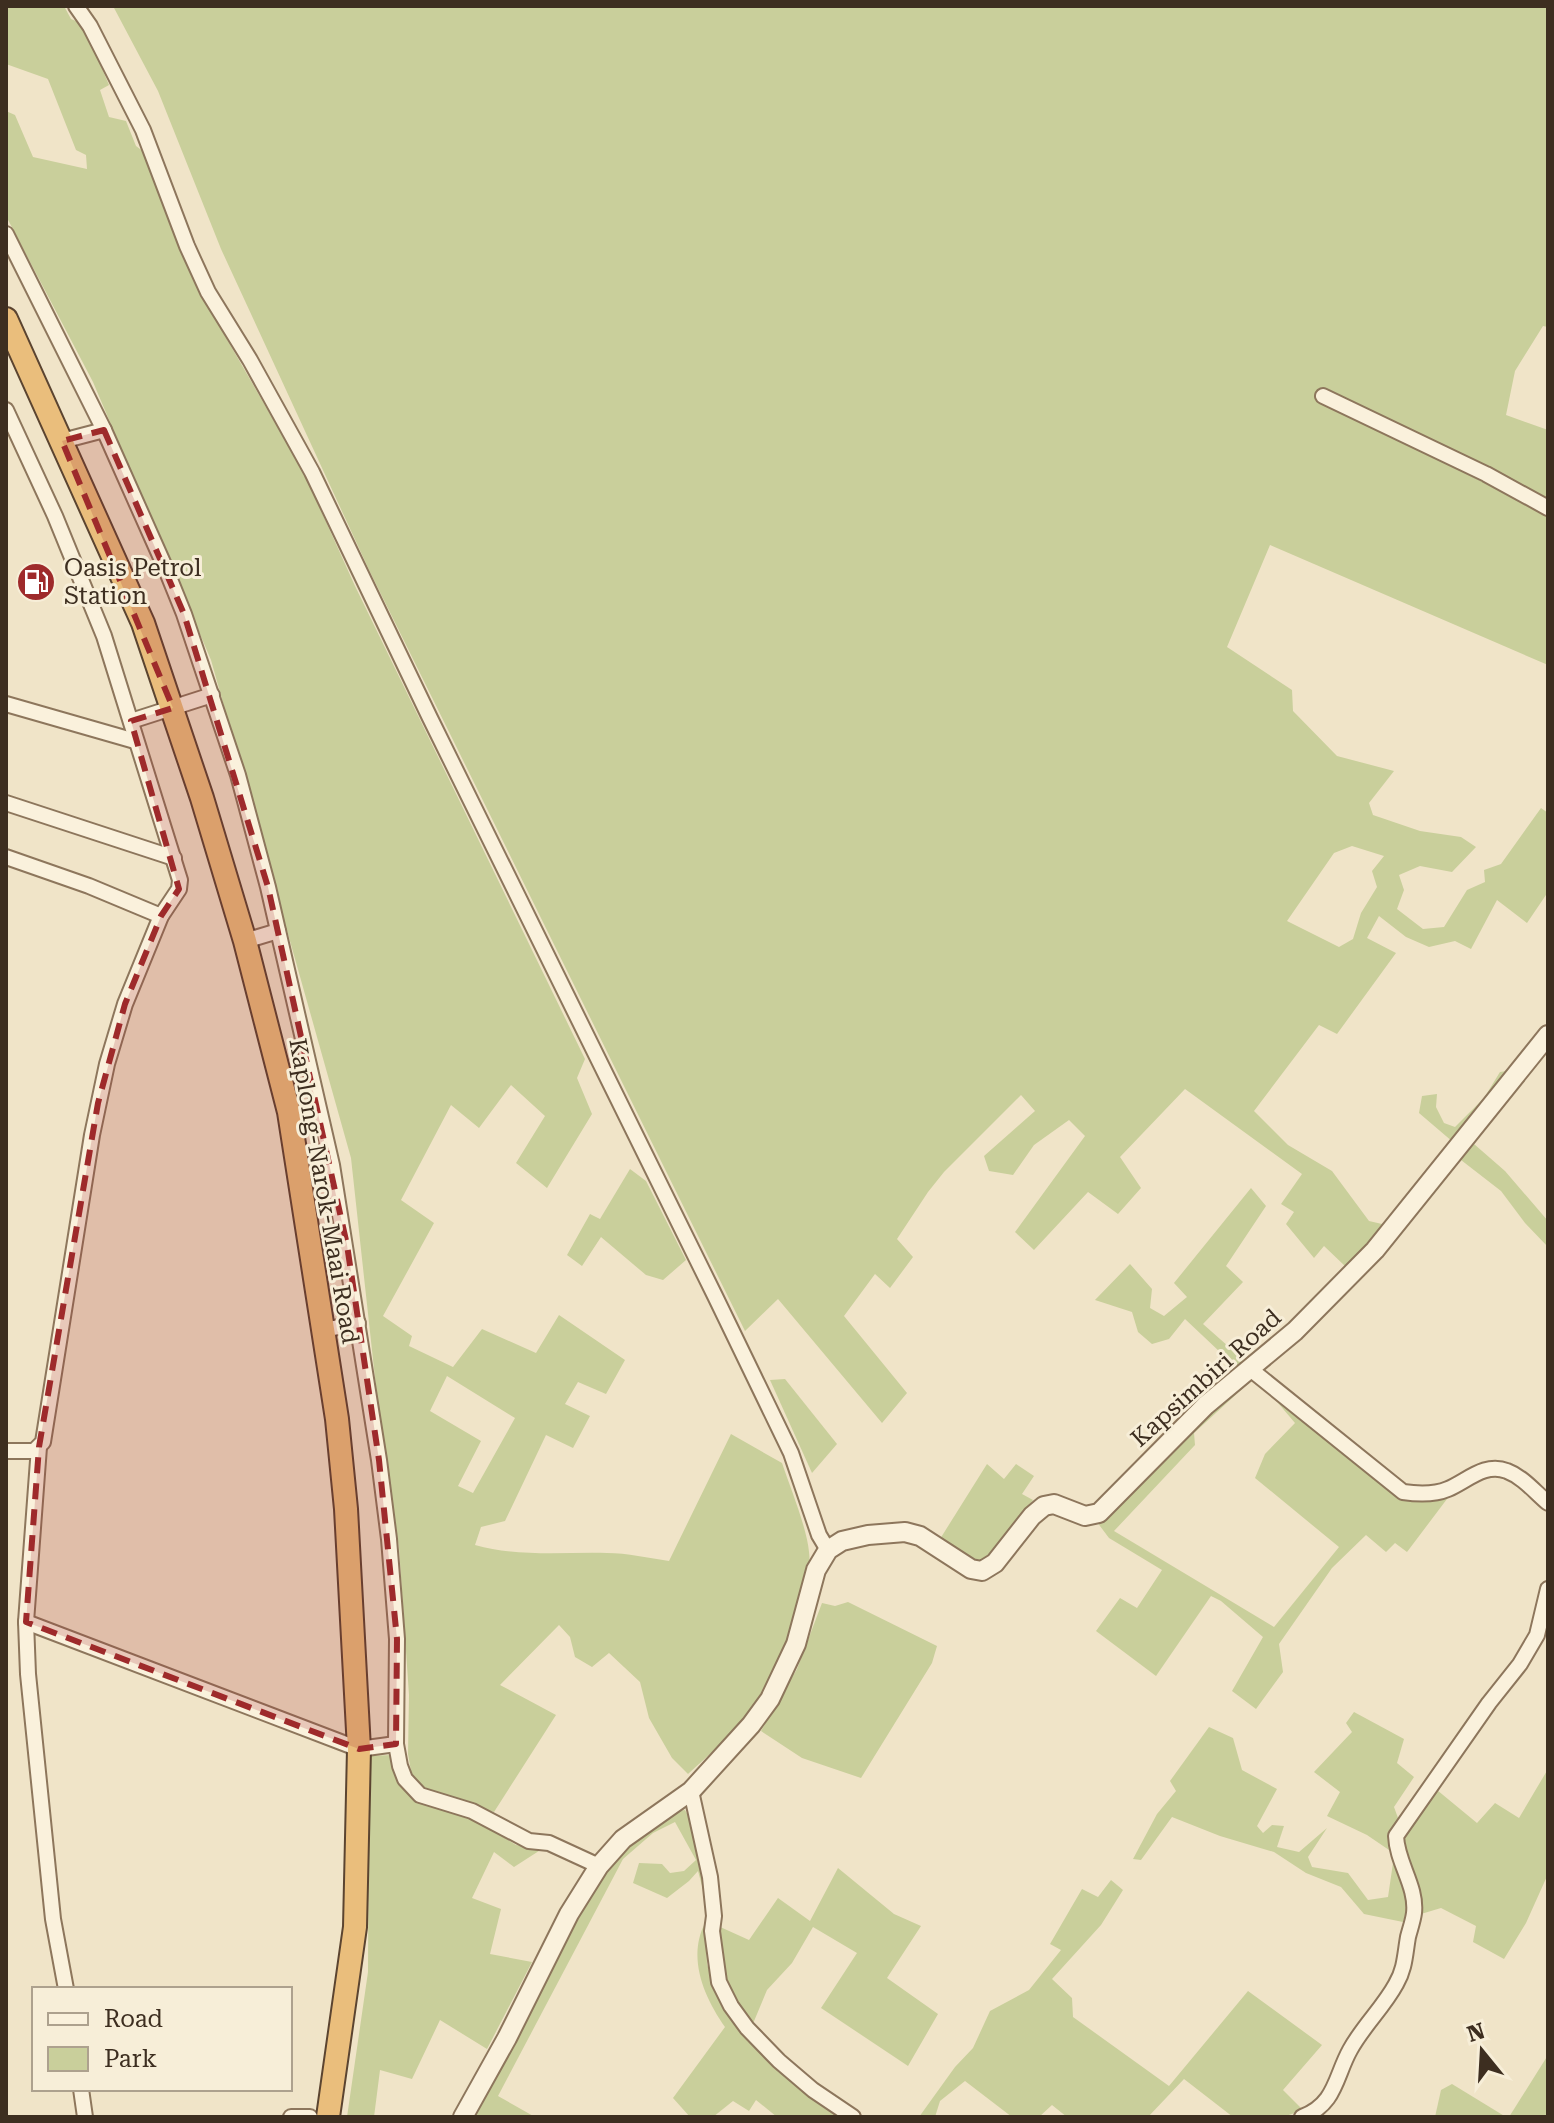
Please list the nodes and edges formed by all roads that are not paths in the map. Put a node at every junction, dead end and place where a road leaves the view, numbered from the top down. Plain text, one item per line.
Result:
1 (76, 6) edge
2 (6, 234) edge
3 (6, 319) edge
4 (1323, 396) dead end
5 (6, 410) edge
6 (104, 430) junction
7 (62, 441) junction
8 (1548, 508) edge
9 (212, 695) junction
10 (6, 704) edge
11 (173, 708) junction
12 (131, 721) junction
13 (135, 741) junction
14 (6, 803) edge
15 (6, 857) edge
16 (174, 858) junction
17 (161, 916) junction
18 (278, 931) junction
19 (245, 941) junction
20 (1548, 1035) edge
21 (358, 1323) junction
22 (324, 1330) junction
23 (1249, 1368) junction
24 (39, 1447) junction
25 (6, 1451) edge
26 (1548, 1503) edge
27 (828, 1550) junction
28 (1548, 1589) edge
29 (26, 1622) junction
30 (396, 1744) junction
31 (359, 1749) junction
32 (691, 1791) junction
33 (599, 1866) junction
34 (66, 1987) edge
35 (81, 2091) edge
36 (85, 2117) edge
37 (291, 2117) edge
38 (310, 2117) edge
39 (328, 2117) edge
40 (463, 2117) edge
41 (853, 2117) edge
42 (1302, 2117) edge

1 - 27 street
2 - 6 street
3 - 7 highway, Kaplong-Narok-Maai Road
4 - 8 street
5 - 12 street
6 - 7 street
6 - 9 street
7 - 11 highway, Kaplong-Narok-Maai Road
9 - 11 street
9 - 18 street
10 - 13 street
11 - 12 street
11 - 19 highway, Kaplong-Narok-Maai Road
12 - 13 street
13 - 16 street
14 - 16 street
15 - 17 street
16 - 17 street
17 - 24 street
18 - 19 street
18 - 21 street
19 - 22 highway, Kaplong-Narok-Maai Road
20 - 23 street, Kapsimbiri Road
21 - 22 street
21 - 30 street
22 - 31 highway, Kaplong-Narok-Maai Road
23 - 26 street
23 - 27 street, Kapsimbiri Road
24 - 25 street
24 - 29 street
27 - 32 street
28 - 42 street
29 - 31 street
29 - 34 street
30 - 31 street
30 - 33 street
31 - 39 highway, Kaplong-Narok-Maai Road
32 - 33 street
32 - 41 street
33 - 40 street
35 - 36 street
37 - 38 street

